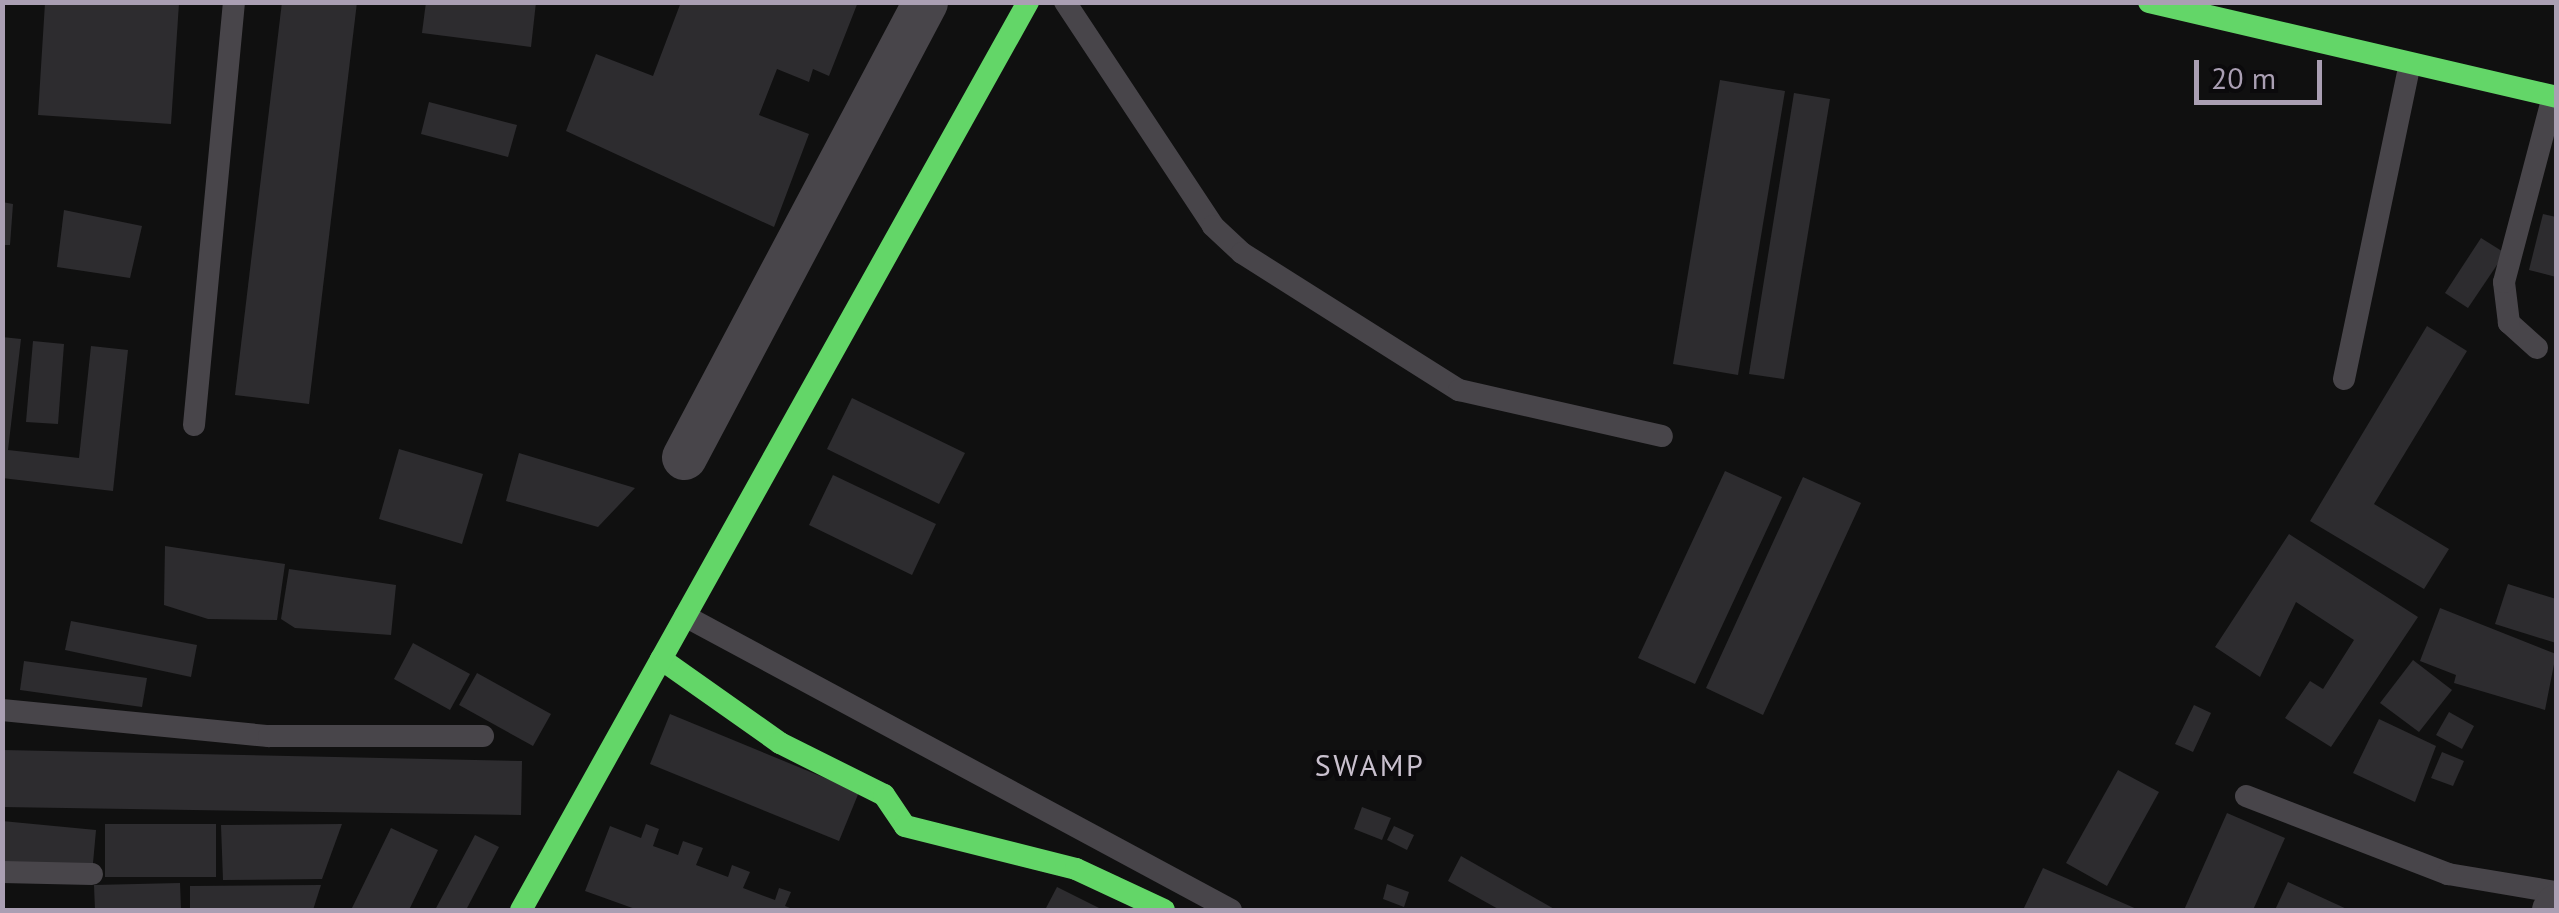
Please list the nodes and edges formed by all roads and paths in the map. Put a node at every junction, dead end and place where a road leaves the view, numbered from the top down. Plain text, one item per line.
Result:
1 (234, 2) edge
2 (925, 2) edge
3 (1028, 2) edge
4 (1065, 2) edge
5 (2149, 2) edge
6 (2409, 67) junction
7 (2555, 95) edge
8 (2537, 348) dead end
9 (2344, 380) dead end
10 (194, 425) dead end
11 (1662, 436) dead end
12 (684, 457) dead end
13 (685, 616) junction
14 (661, 659) junction
15 (2, 710) edge
16 (483, 736) dead end
17 (2246, 796) dead end
18 (2, 872) edge
19 (92, 874) dead end
20 (2556, 892) edge
21 (521, 910) edge
22 (1164, 910) edge
23 (1231, 910) edge

1 - 10 lane
2 - 12 street
3 - 13 street
4 - 11 lane
5 - 6 street
6 - 7 street
6 - 9 lane
7 - 8 lane
13 - 14 street
13 - 23 lane
14 - 21 street
14 - 22 street
15 - 16 lane
17 - 20 lane
18 - 19 lane

